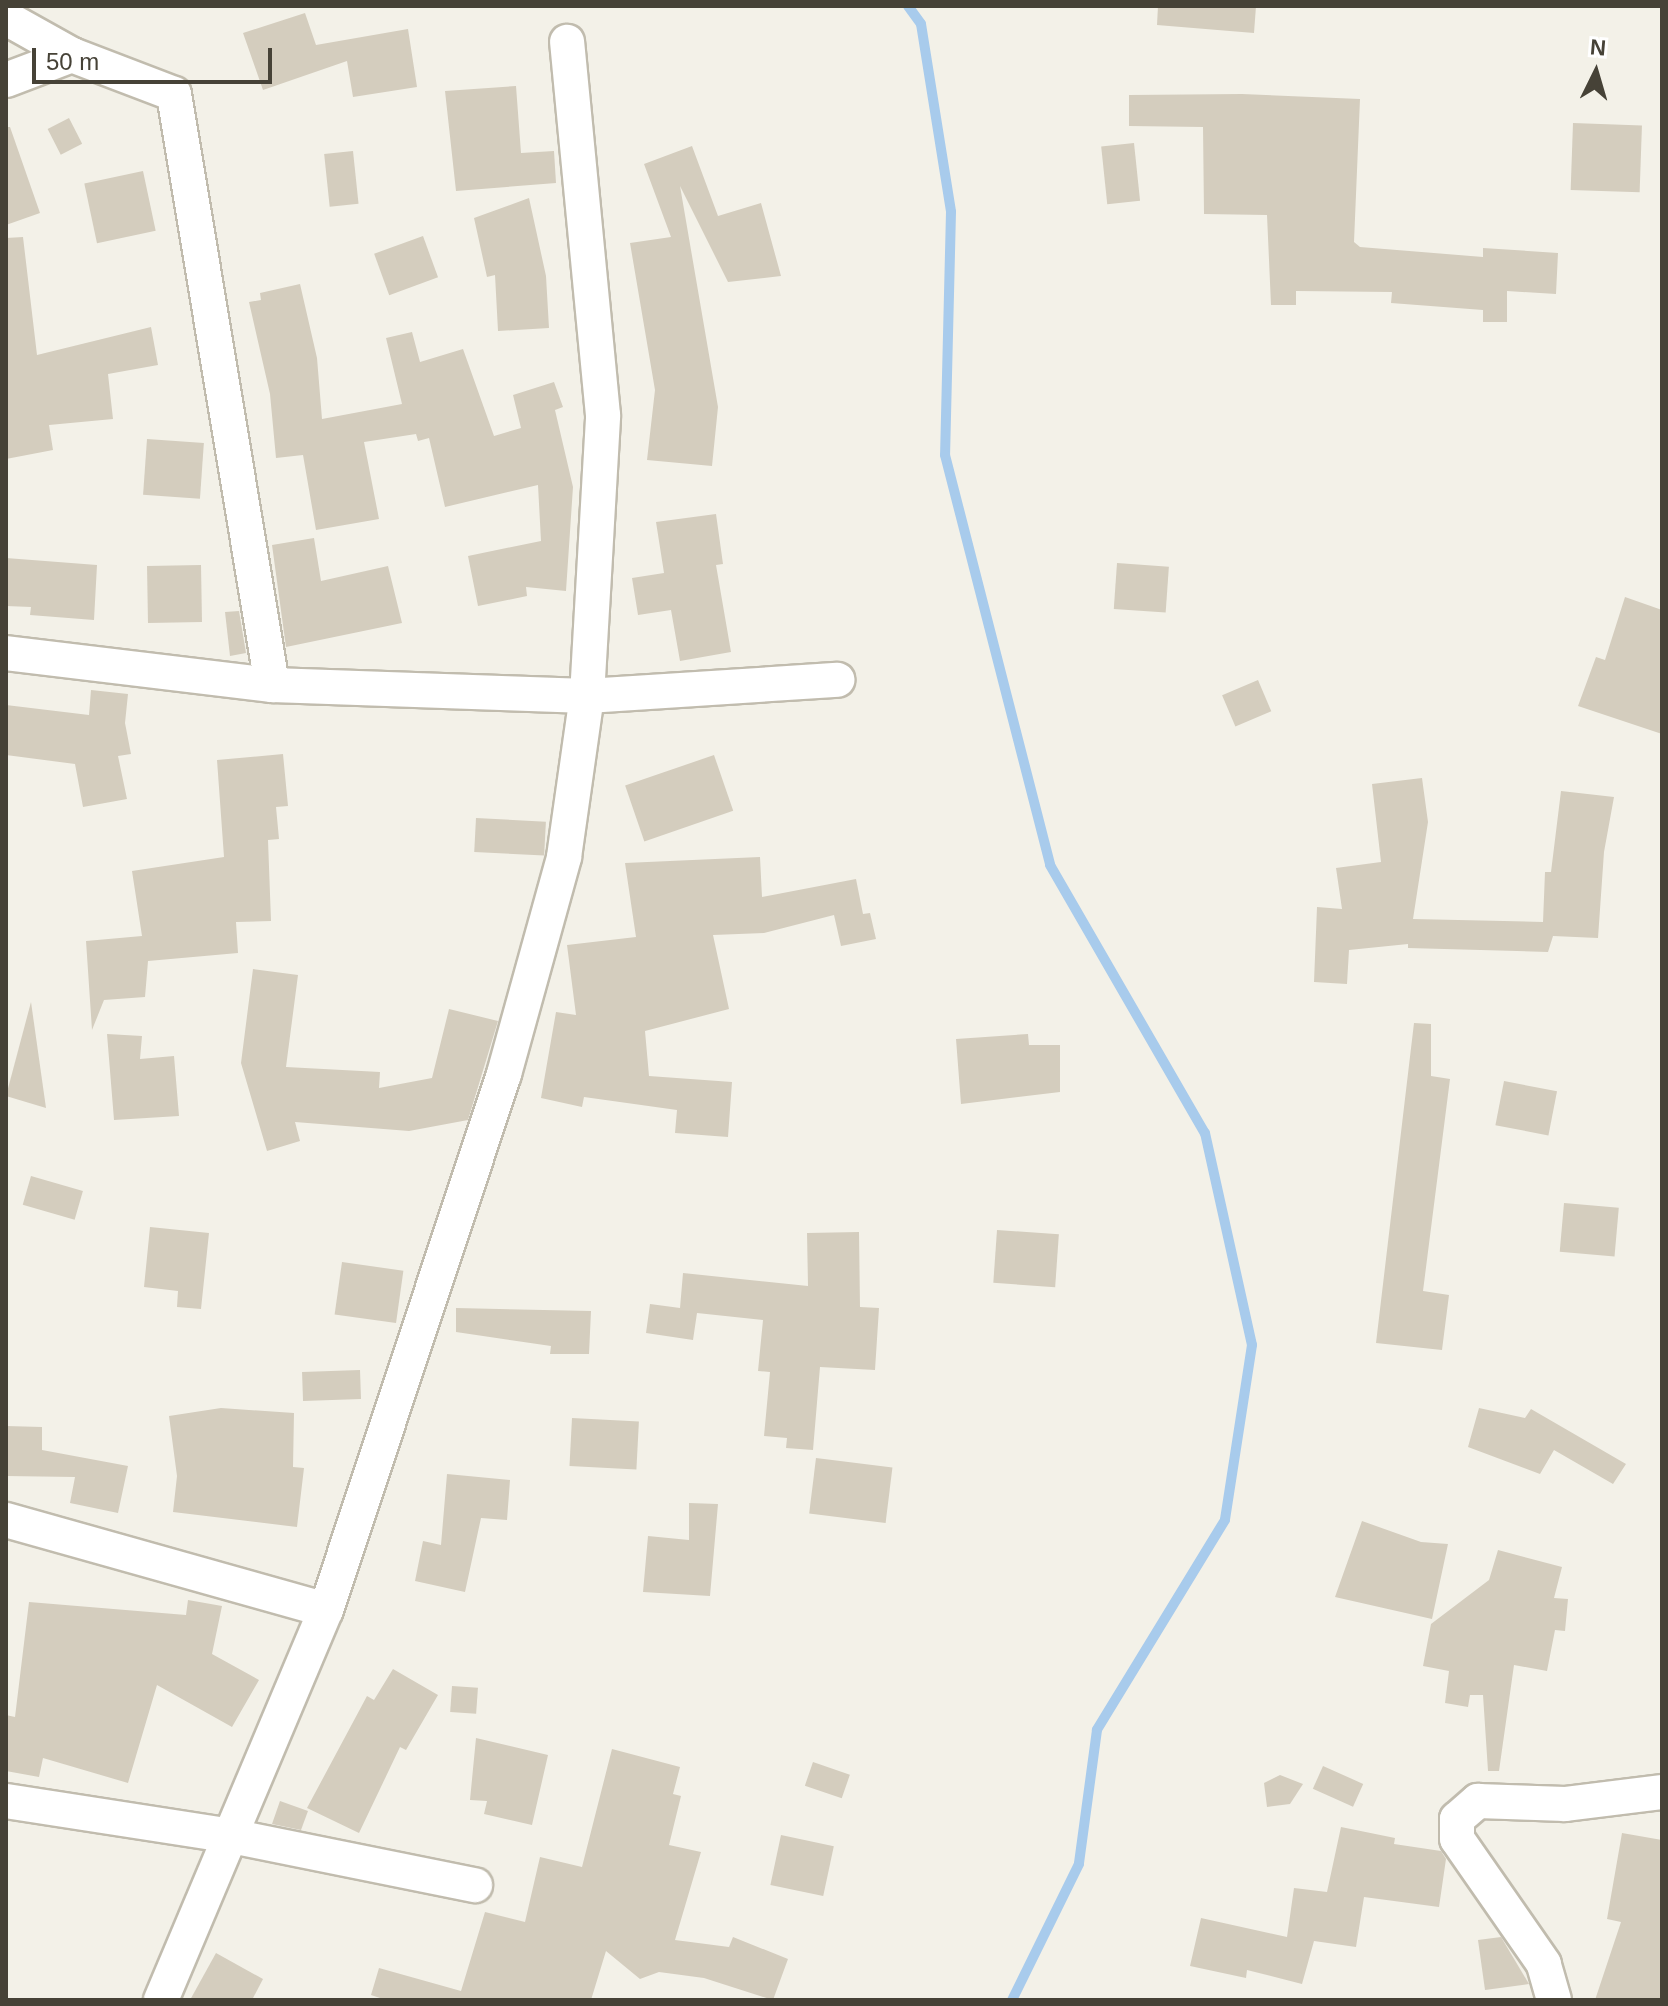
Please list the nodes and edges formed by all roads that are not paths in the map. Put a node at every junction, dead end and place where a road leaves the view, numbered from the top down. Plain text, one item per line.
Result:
1 (6, 18) edge
2 (567, 42) dead end
3 (72, 55) junction
4 (6, 80) edge
5 (6, 653) edge
6 (837, 680) dead end
7 (272, 685) junction
8 (587, 696) junction
9 (6, 1520) edge
10 (326, 1610) junction
11 (1662, 1792) edge
12 (6, 1801) edge
13 (231, 1836) junction
14 (475, 1885) dead end
15 (161, 2000) edge
16 (1554, 2000) edge

1 - 3 street
2 - 8 street
3 - 4 street
3 - 7 street
5 - 7 street
6 - 8 street
7 - 8 street
8 - 10 street
9 - 10 street
10 - 13 street
11 - 16 street
12 - 13 street
13 - 14 street
13 - 15 street

